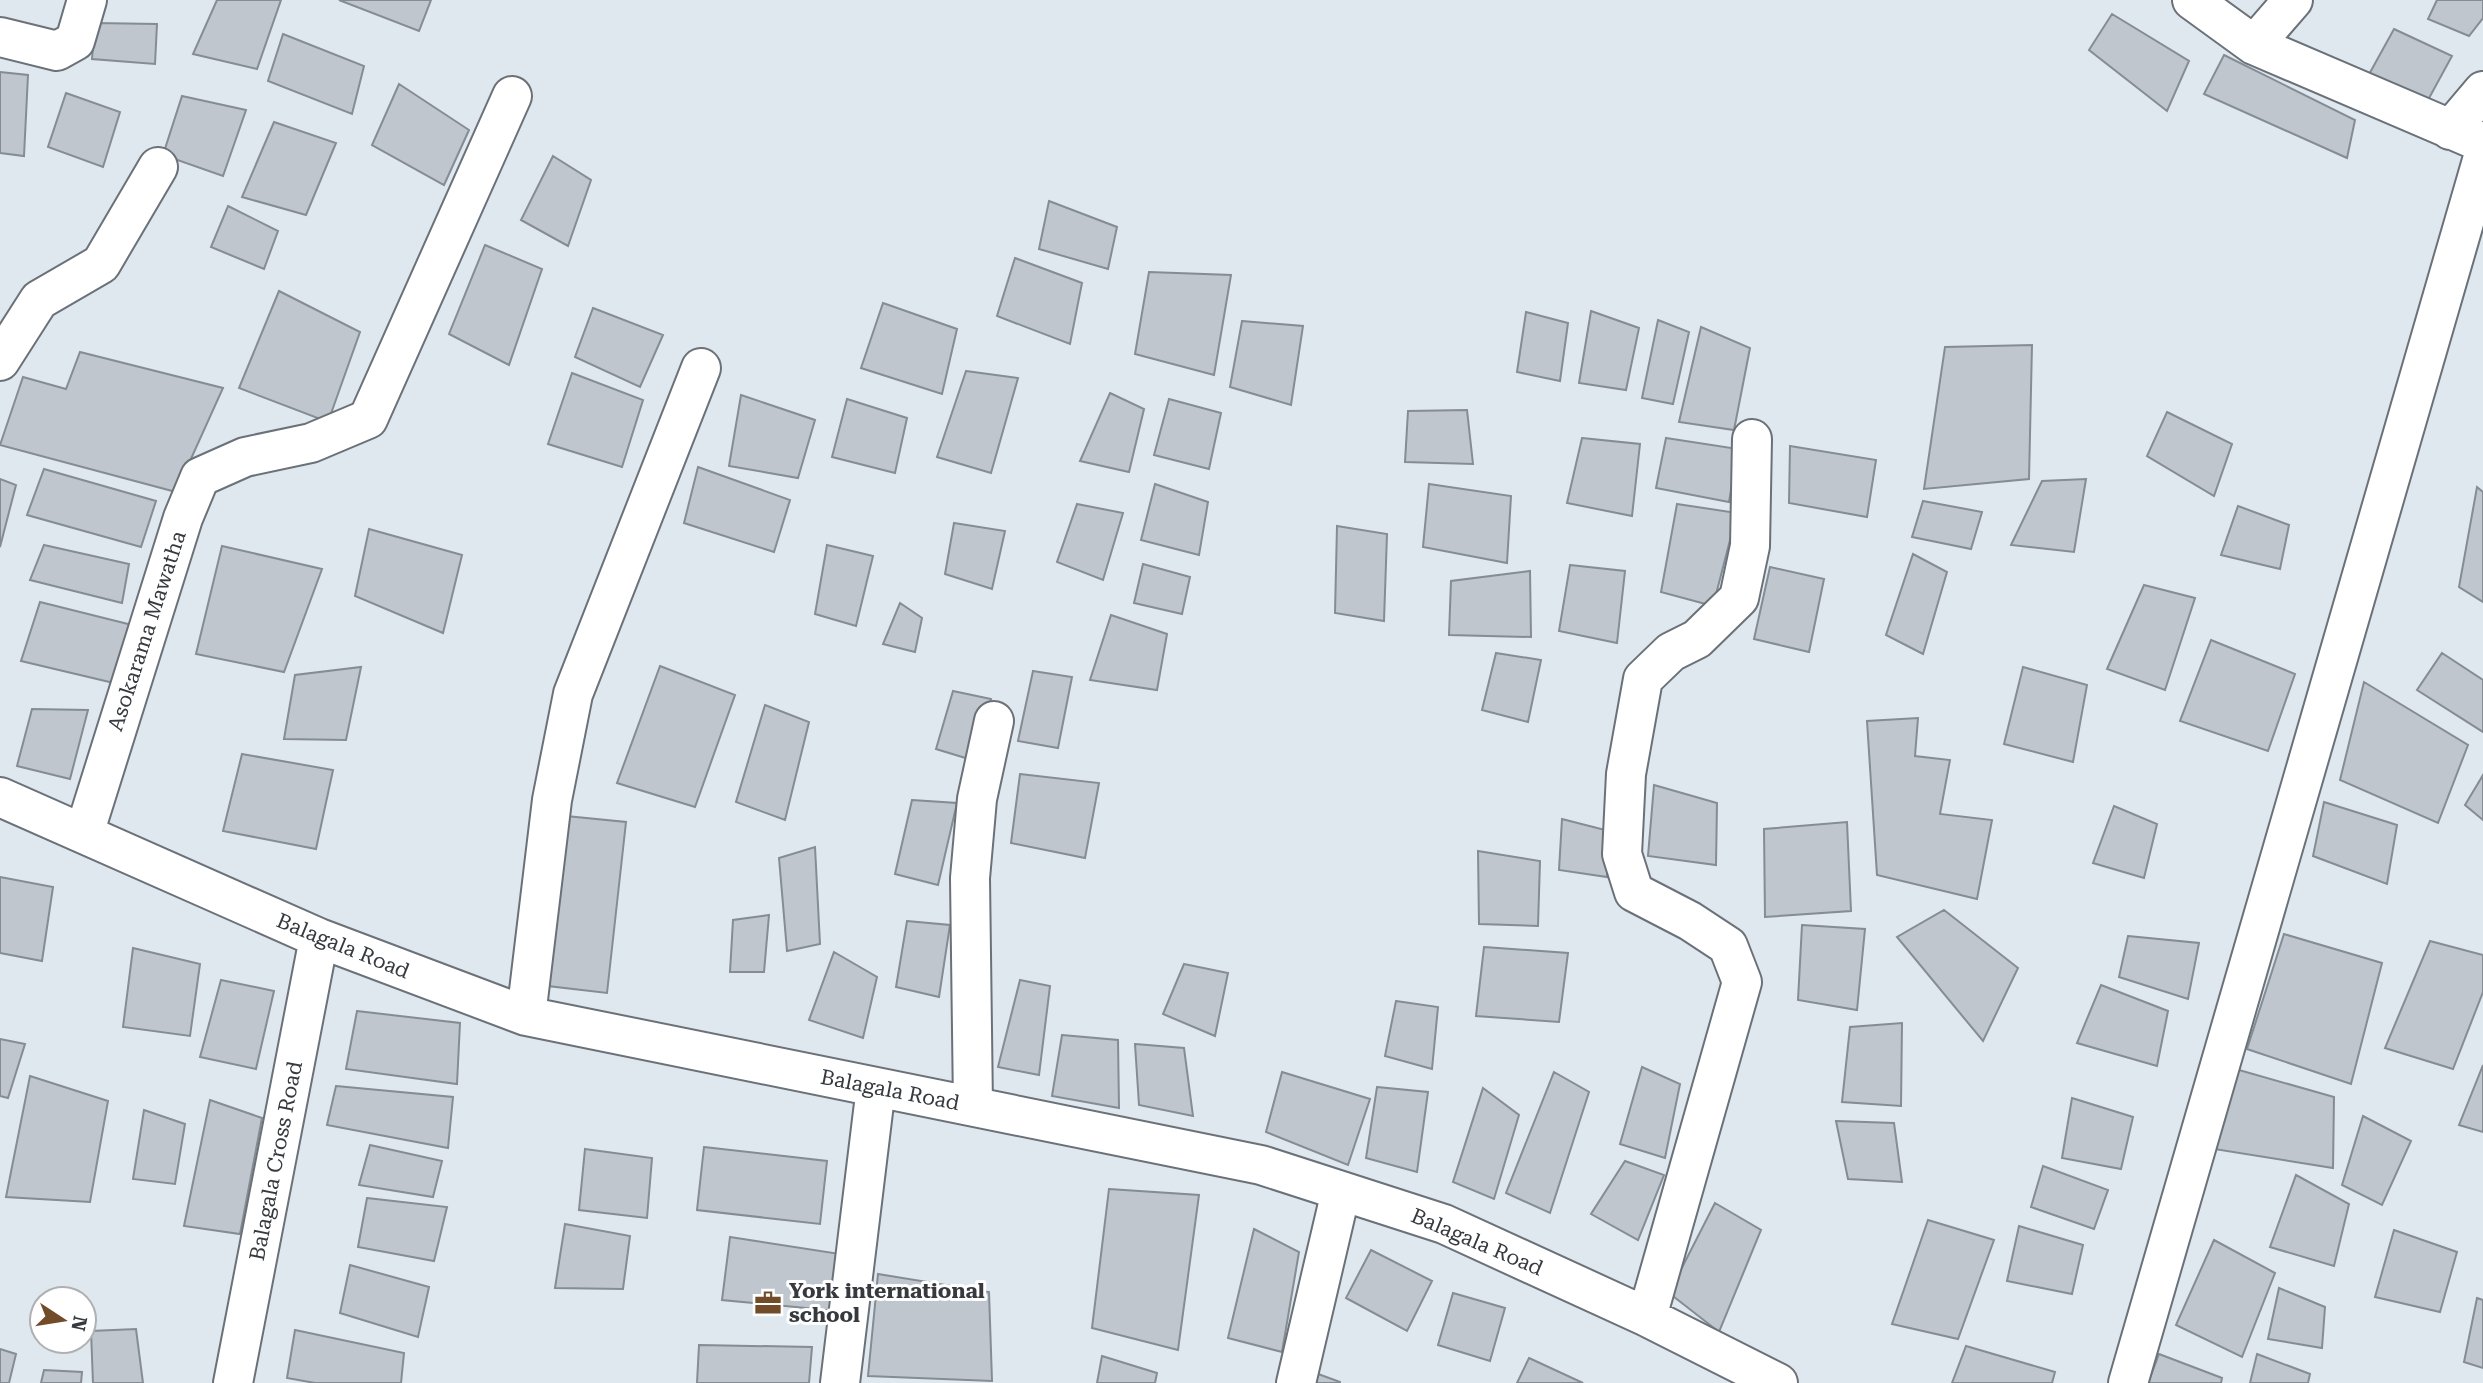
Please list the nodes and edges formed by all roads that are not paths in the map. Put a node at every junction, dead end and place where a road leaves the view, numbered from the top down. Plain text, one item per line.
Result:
1 (87, 0) edge
2 (2192, 0) edge
3 (2293, 0) edge
4 (0, 37) edge
5 (2254, 45) junction
6 (2483, 91) edge
7 (512, 96) dead end
8 (2466, 136) edge
9 (2483, 157) edge
10 (158, 167) dead end
11 (0, 361) edge
12 (701, 368) dead end
13 (1752, 439) dead end
14 (994, 721) dead end
15 (0, 797) edge
16 (84, 834) junction
17 (319, 938) junction
18 (526, 1016) junction
19 (876, 1087) junction
20 (973, 1106) junction
21 (1342, 1191) junction
22 (1647, 1317) junction
23 (233, 1383) edge
24 (840, 1383) edge
25 (1296, 1383) edge
26 (1778, 1383) edge
27 (2127, 1383) edge

1 - 4 street
2 - 5 street
3 - 5 street
5 - 8 street
6 - 8 street
7 - 16 street, Asokarama Mawatha
9 - 27 street
10 - 11 street
12 - 18 street
13 - 22 street
14 - 20 street
15 - 16 street, Balagala Road
16 - 17 street, Balagala Road
17 - 18 street, Balagala Road
17 - 23 street, Balagala Cross Road
18 - 19 street, Balagala Road
19 - 20 street, Balagala Road
19 - 24 street
20 - 21 street, Balagala Road
21 - 22 street, Balagala Road
21 - 25 street
22 - 26 street, Balagala Road

